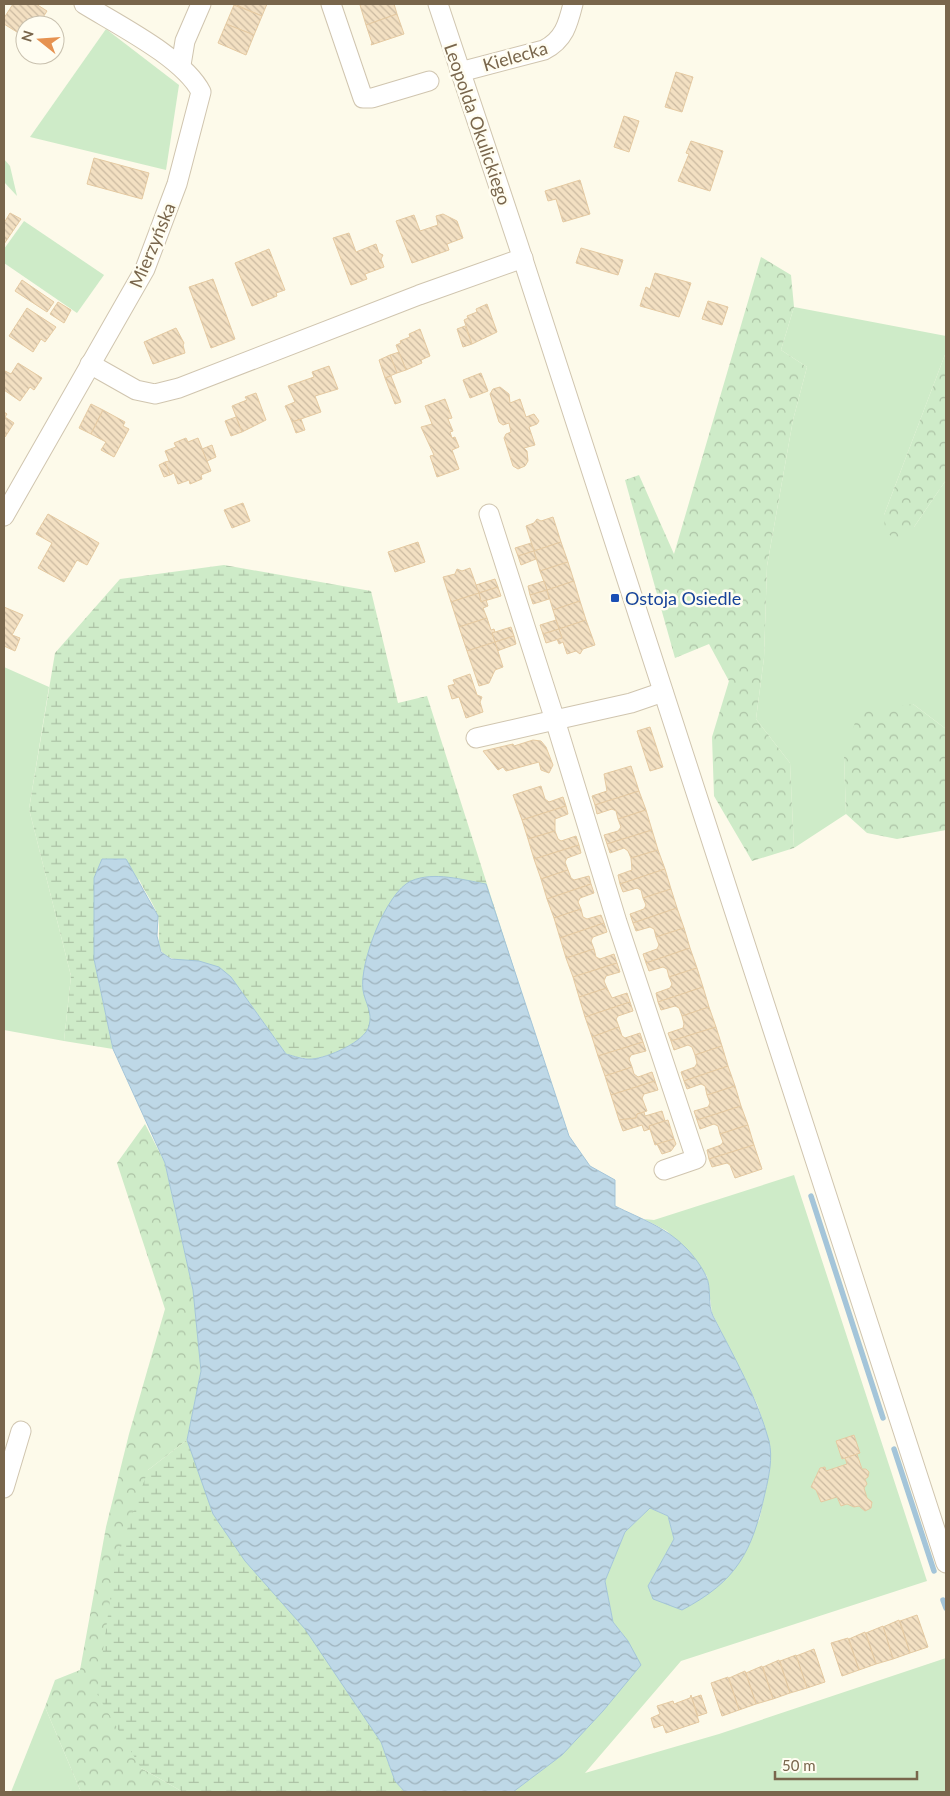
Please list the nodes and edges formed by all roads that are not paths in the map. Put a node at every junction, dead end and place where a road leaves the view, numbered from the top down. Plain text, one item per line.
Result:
1 (84, 4) edge
2 (201, 4) edge
3 (331, 4) edge
4 (438, 4) edge
5 (574, 4) edge
6 (181, 65) junction
7 (460, 72) junction
8 (428, 82) dead end
9 (521, 251) junction
10 (90, 364) junction
11 (489, 514) dead end
12 (4, 516) edge
13 (663, 692) junction
14 (555, 720) junction
15 (476, 738) dead end
16 (664, 1170) dead end
17 (22, 1431) dead end
18 (4, 1488) edge
19 (946, 1563) edge

1 - 6 street, Mierzyńska
2 - 6 street
3 - 8 street
4 - 7 street, Leopolda Okulickiego
5 - 7 street, Kielecka
6 - 10 street, Mierzyńska
7 - 9 street, Leopolda Okulickiego
9 - 10 street
9 - 13 street, Leopolda Okulickiego
10 - 12 street, Mierzyńska
11 - 14 street
13 - 14 street
13 - 19 street, Leopolda Okulickiego
14 - 15 street
14 - 16 street
17 - 18 street

